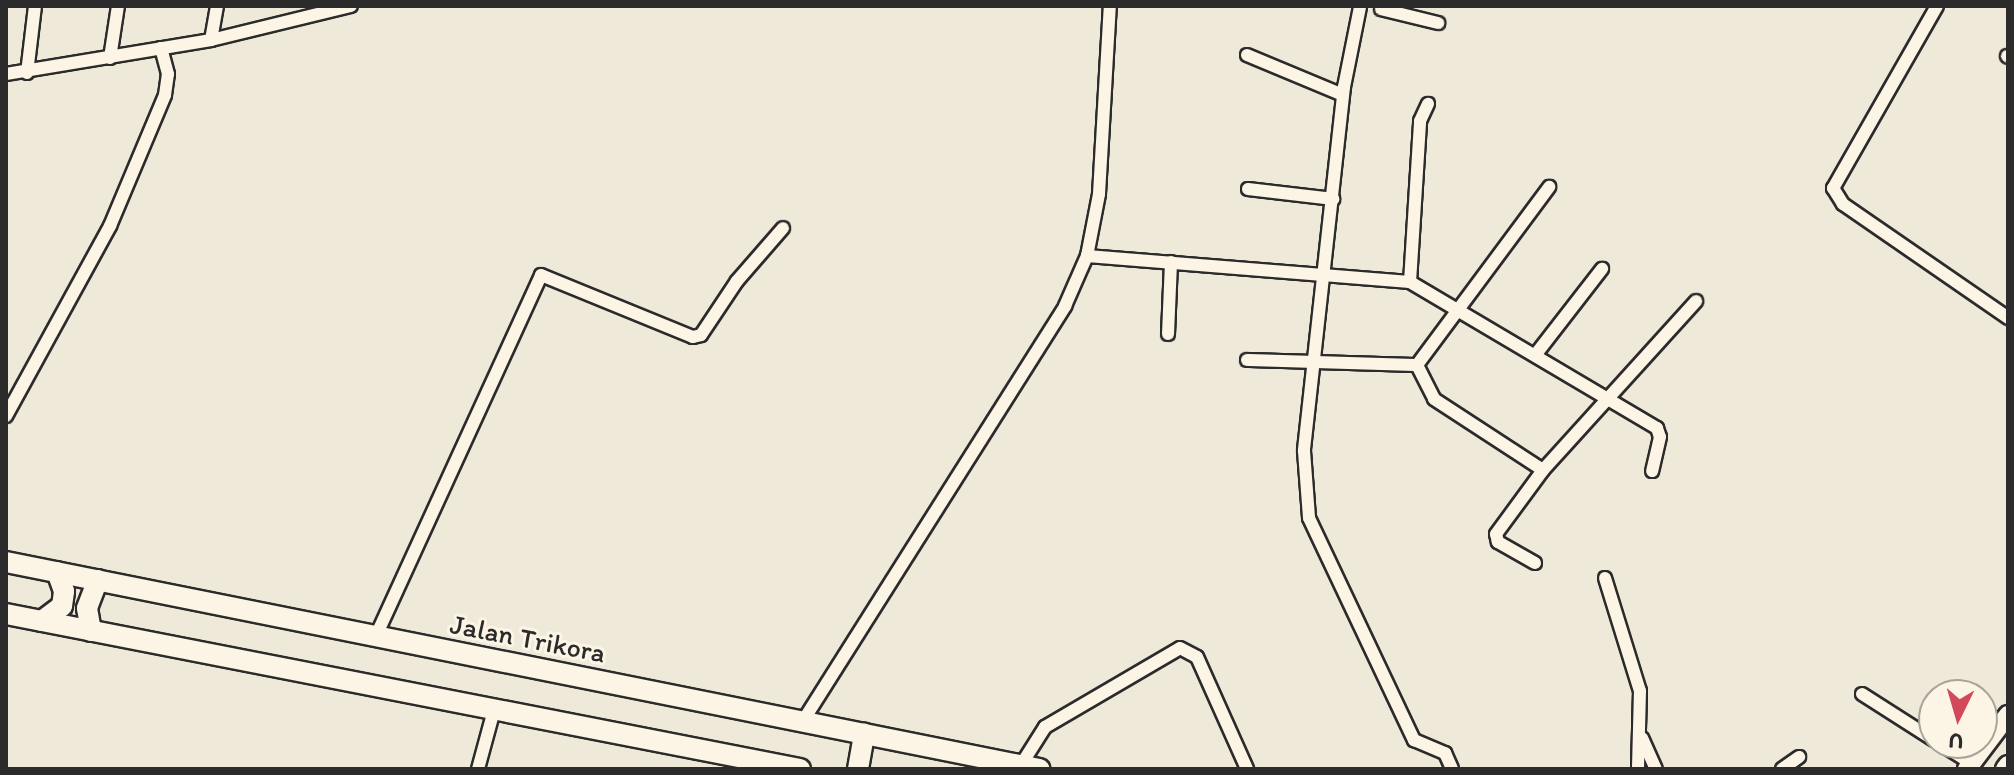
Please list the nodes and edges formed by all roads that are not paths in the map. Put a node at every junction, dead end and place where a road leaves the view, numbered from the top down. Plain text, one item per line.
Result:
1 (35, 6) edge
2 (118, 6) edge
3 (217, 6) edge
4 (351, 6) edge
5 (1110, 6) edge
6 (1359, 6) edge
7 (1937, 6) edge
8 (1382, 8) edge
9 (304, 12) edge
10 (1438, 23) dead end
11 (211, 40) junction
12 (161, 48) junction
13 (1247, 55) dead end
14 (110, 58) junction
15 (27, 73) junction
16 (6, 74) edge
17 (1343, 95) junction
18 (1428, 104) dead end
19 (1549, 187) dead end
20 (1248, 189) dead end
21 (1333, 199) junction
22 (783, 228) dead end
23 (1087, 256) junction
24 (1171, 262) junction
25 (1602, 269) dead end
26 (1326, 272) junction
27 (1410, 282) junction
28 (1696, 301) dead end
29 (1461, 309) junction
30 (2008, 318) edge
31 (1168, 334) dead end
32 (1536, 354) junction
33 (1247, 360) dead end
34 (1314, 365) junction
35 (1417, 365) junction
36 (1609, 398) junction
37 (6, 416) edge
38 (1543, 470) junction
39 (1652, 471) dead end
40 (6, 562) edge
41 (1535, 563) dead end
42 (57, 572) junction
43 (1605, 578) dead end
44 (98, 580) junction
45 (6, 614) edge
46 (42, 621) junction
47 (91, 631) junction
48 (375, 638) junction
49 (1862, 694) dead end
50 (494, 710) junction
51 (2008, 715) edge
52 (803, 721) junction
53 (1918, 730) edge
54 (864, 734) junction
55 (1641, 735) junction
56 (1799, 757) dead end
57 (740, 763) edge
58 (1969, 766) edge
59 (1030, 767) edge
60 (478, 769) edge
61 (800, 769) edge
62 (858, 769) edge
63 (1247, 769) edge
64 (1452, 769) edge
65 (1638, 769) edge
66 (1656, 769) edge
67 (1782, 769) edge

1 - 15 street
2 - 14 street
3 - 11 street
4 - 9 street
5 - 23 street
6 - 8 street
6 - 17 street
7 - 30 street
8 - 10 street
9 - 11 street
11 - 12 street
12 - 14 street
12 - 37 street
13 - 17 street
14 - 15 street
15 - 16 street
17 - 21 street
18 - 27 street
19 - 29 street
20 - 21 street
21 - 26 street
22 - 48 street
23 - 24 street
23 - 52 street
24 - 26 street
24 - 31 street
25 - 32 street
26 - 27 street
26 - 34 street
27 - 29 street
28 - 36 street
29 - 32 street
29 - 35 street
32 - 36 street
33 - 34 street
34 - 35 street
34 - 64 street
35 - 38 street
36 - 38 street
36 - 39 street
38 - 41 street
40 - 42 main road, Jalan Trikora
42 - 44 main road, Jalan Trikora
42 - 46 main road
43 - 55 street
44 - 47 main road
44 - 48 main road, Jalan Trikora
45 - 46 main road
46 - 47 main road
47 - 50 main road
48 - 52 main road, Jalan Trikora
49 - 53 street
50 - 57 main road
50 - 60 street
51 - 58 street
52 - 54 main road, Jalan Trikora
54 - 59 main road, Jalan Trikora
54 - 62 main road
55 - 65 street
55 - 66 street
56 - 67 street
57 - 61 main road
59 - 63 street

